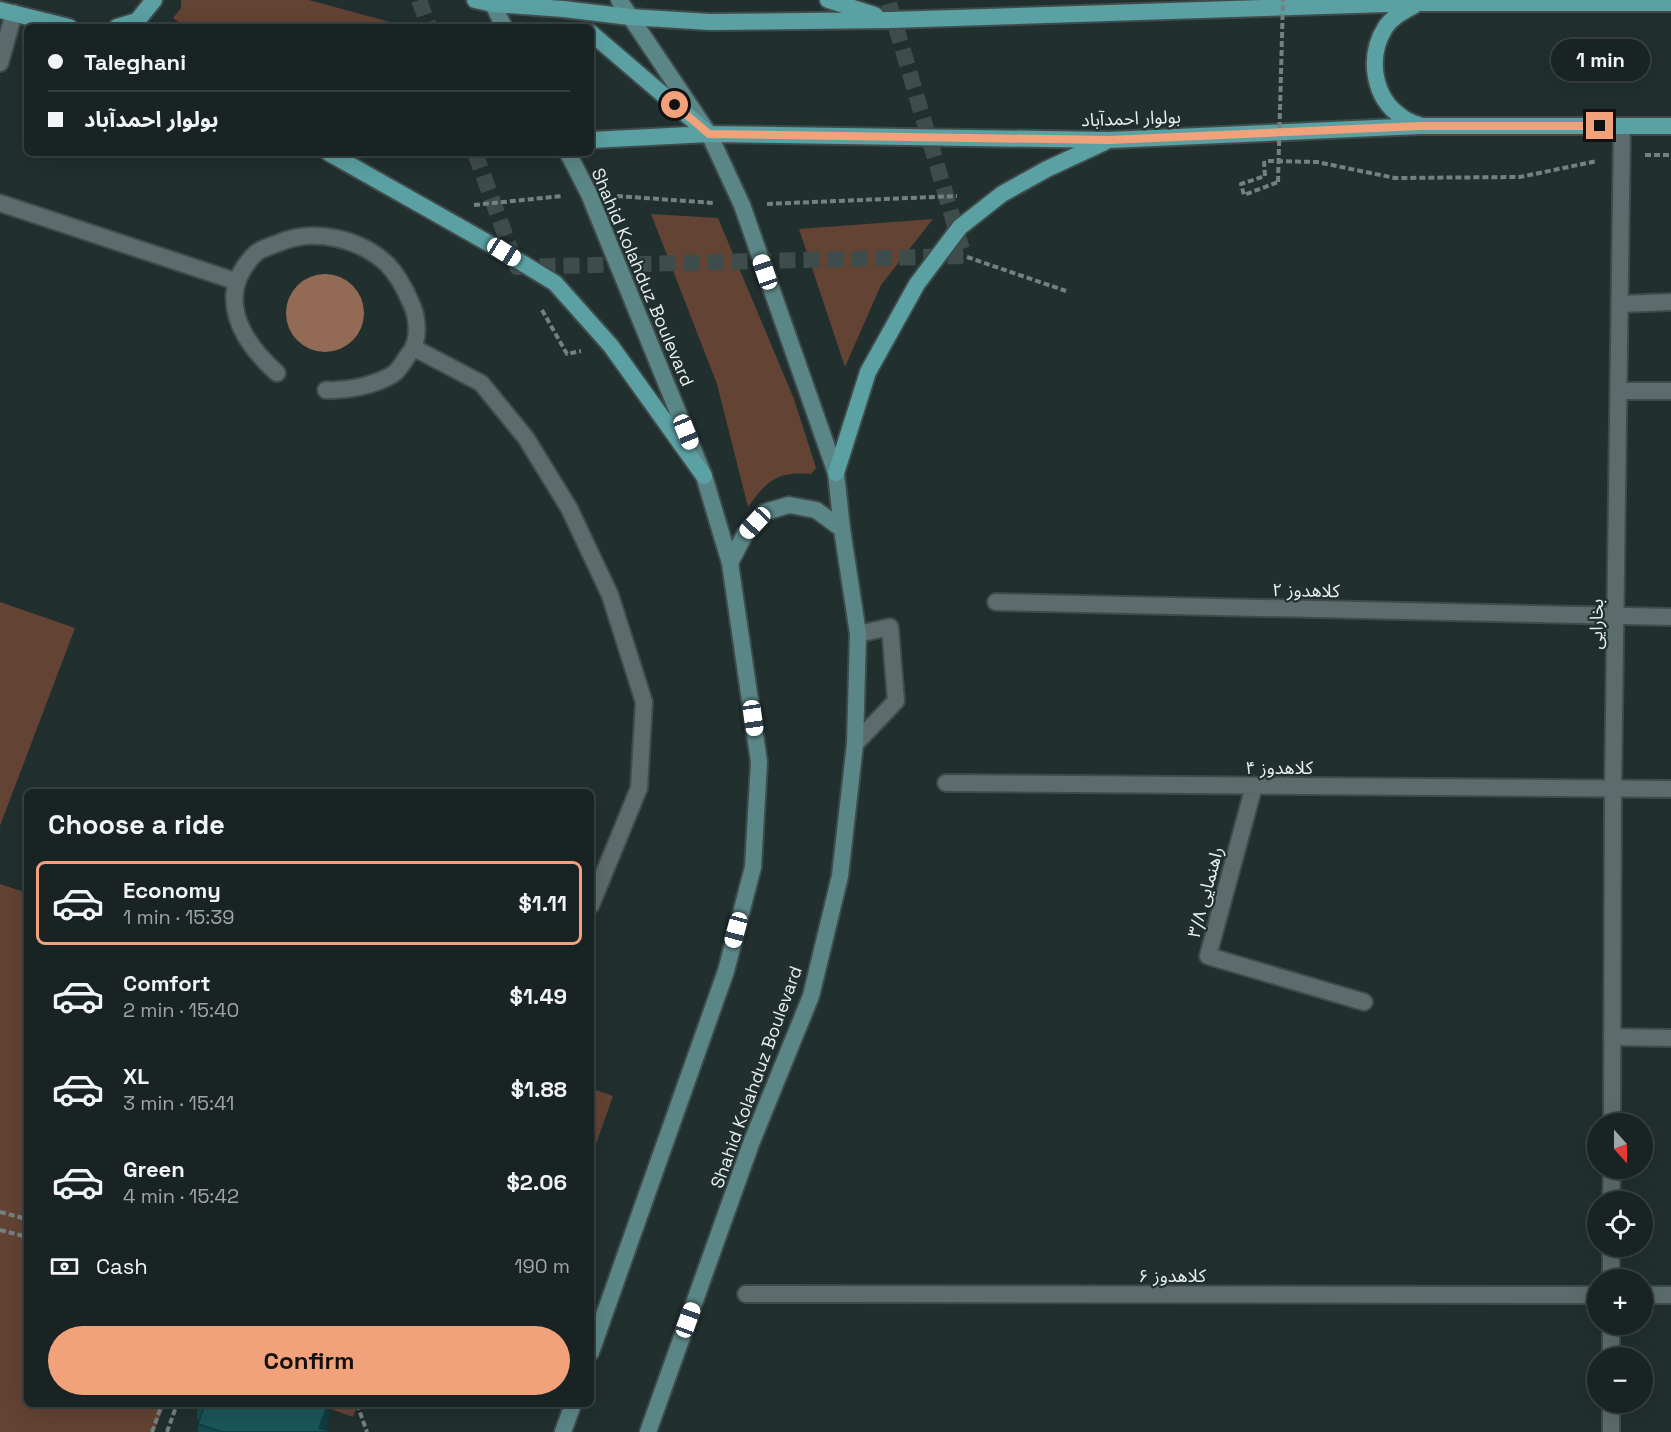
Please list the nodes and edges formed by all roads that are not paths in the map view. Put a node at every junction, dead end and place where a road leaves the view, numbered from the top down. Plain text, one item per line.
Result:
1 (154, 0) edge
2 (475, 0) edge
3 (619, 0) edge
4 (828, 0) edge
5 (492, 2) edge
6 (1418, 3) junction
7 (1671, 3) edge
8 (560, 4) edge
9 (7, 12) edge
10 (630, 18) junction
11 (890, 20) junction
12 (57, 24) edge
13 (127, 24) edge
14 (503, 24) edge
15 (581, 24) edge
16 (594, 36) edge
17 (0, 63) edge
18 (1420, 126) junction
19 (1622, 126) junction
20 (1671, 126) edge
21 (709, 134) junction
22 (594, 140) edge
23 (1109, 140) junction
24 (334, 156) edge
25 (570, 156) edge
26 (0, 203) edge
27 (236, 281) junction
28 (1671, 302) edge
29 (1620, 304) junction
30 (414, 348) junction
31 (277, 373) dead end
32 (326, 390) dead end
33 (1619, 391) junction
34 (1671, 391) edge
35 (836, 473) junction
36 (704, 476) junction
37 (842, 529) junction
38 (730, 563) junction
39 (996, 602) dead end
40 (1616, 617) junction
41 (1671, 617) edge
42 (858, 633) junction
43 (855, 744) junction
44 (946, 783) dead end
45 (1254, 786) junction
46 (1613, 789) junction
47 (1671, 789) edge
48 (594, 898) edge
49 (1364, 1002) dead end
50 (1612, 1037) junction
51 (1671, 1038) edge
52 (1612, 1113) edge
53 (746, 1294) dead end
54 (1587, 1295) edge
55 (1653, 1295) edge
56 (1671, 1295) edge
57 (594, 1344) edge
58 (572, 1407) edge
59 (1611, 1413) edge
60 (563, 1432) edge
61 (648, 1432) edge
62 (1611, 1432) edge

1 - 13 main road
2 - 5 main road
3 - 10 main road, Shahid Kolahduz Boulevard
4 - 11 main road
5 - 8 main road
5 - 14 main road
6 - 7 main road
6 - 11 main road
6 - 18 main road
8 - 10 main road
8 - 15 main road
9 - 12 main road
9 - 17 street
10 - 11 main road
10 - 21 main road, Shahid Kolahduz Boulevard
16 - 21 main road
18 - 19 main road, بولوار احمدآباد
18 - 23 main road, بولوار احمدآباد
19 - 20 main road, بولوار احمدآباد
19 - 29 street, بخارایی
21 - 22 main road, بولوار احمدآباد
21 - 23 main road, بولوار احمدآباد
21 - 35 main road, Shahid Kolahduz Boulevard
23 - 35 main road
24 - 36 main road
25 - 36 main road, Shahid Kolahduz Boulevard
26 - 27 street
27 - 30 street
27 - 31 street
28 - 29 street
29 - 33 street, بخارایی
30 - 32 street
30 - 48 street
33 - 34 street
33 - 40 street, بخارایی
35 - 37 main road, Shahid Kolahduz Boulevard
36 - 38 main road, Shahid Kolahduz Boulevard
37 - 38 main road
37 - 42 main road, Shahid Kolahduz Boulevard
38 - 57 main road, Shahid Kolahduz Boulevard
39 - 40 street, کلاهدوز ۲
40 - 41 street, کلاهدوز ۲
40 - 46 street, بخارایی
42 - 43 main road, Shahid Kolahduz Boulevard
42 - 43 street
43 - 61 main road, Shahid Kolahduz Boulevard
44 - 45 street, کلاهدوز ۴
45 - 46 street, کلاهدوز ۴
45 - 49 street, راهنمایی ۳/۸
46 - 47 street, کلاهدوز ۴
46 - 50 street, بخارایی
50 - 51 street
50 - 52 street, بخارایی
53 - 54 street, کلاهدوز ۶
55 - 56 street
58 - 60 main road
59 - 62 street

